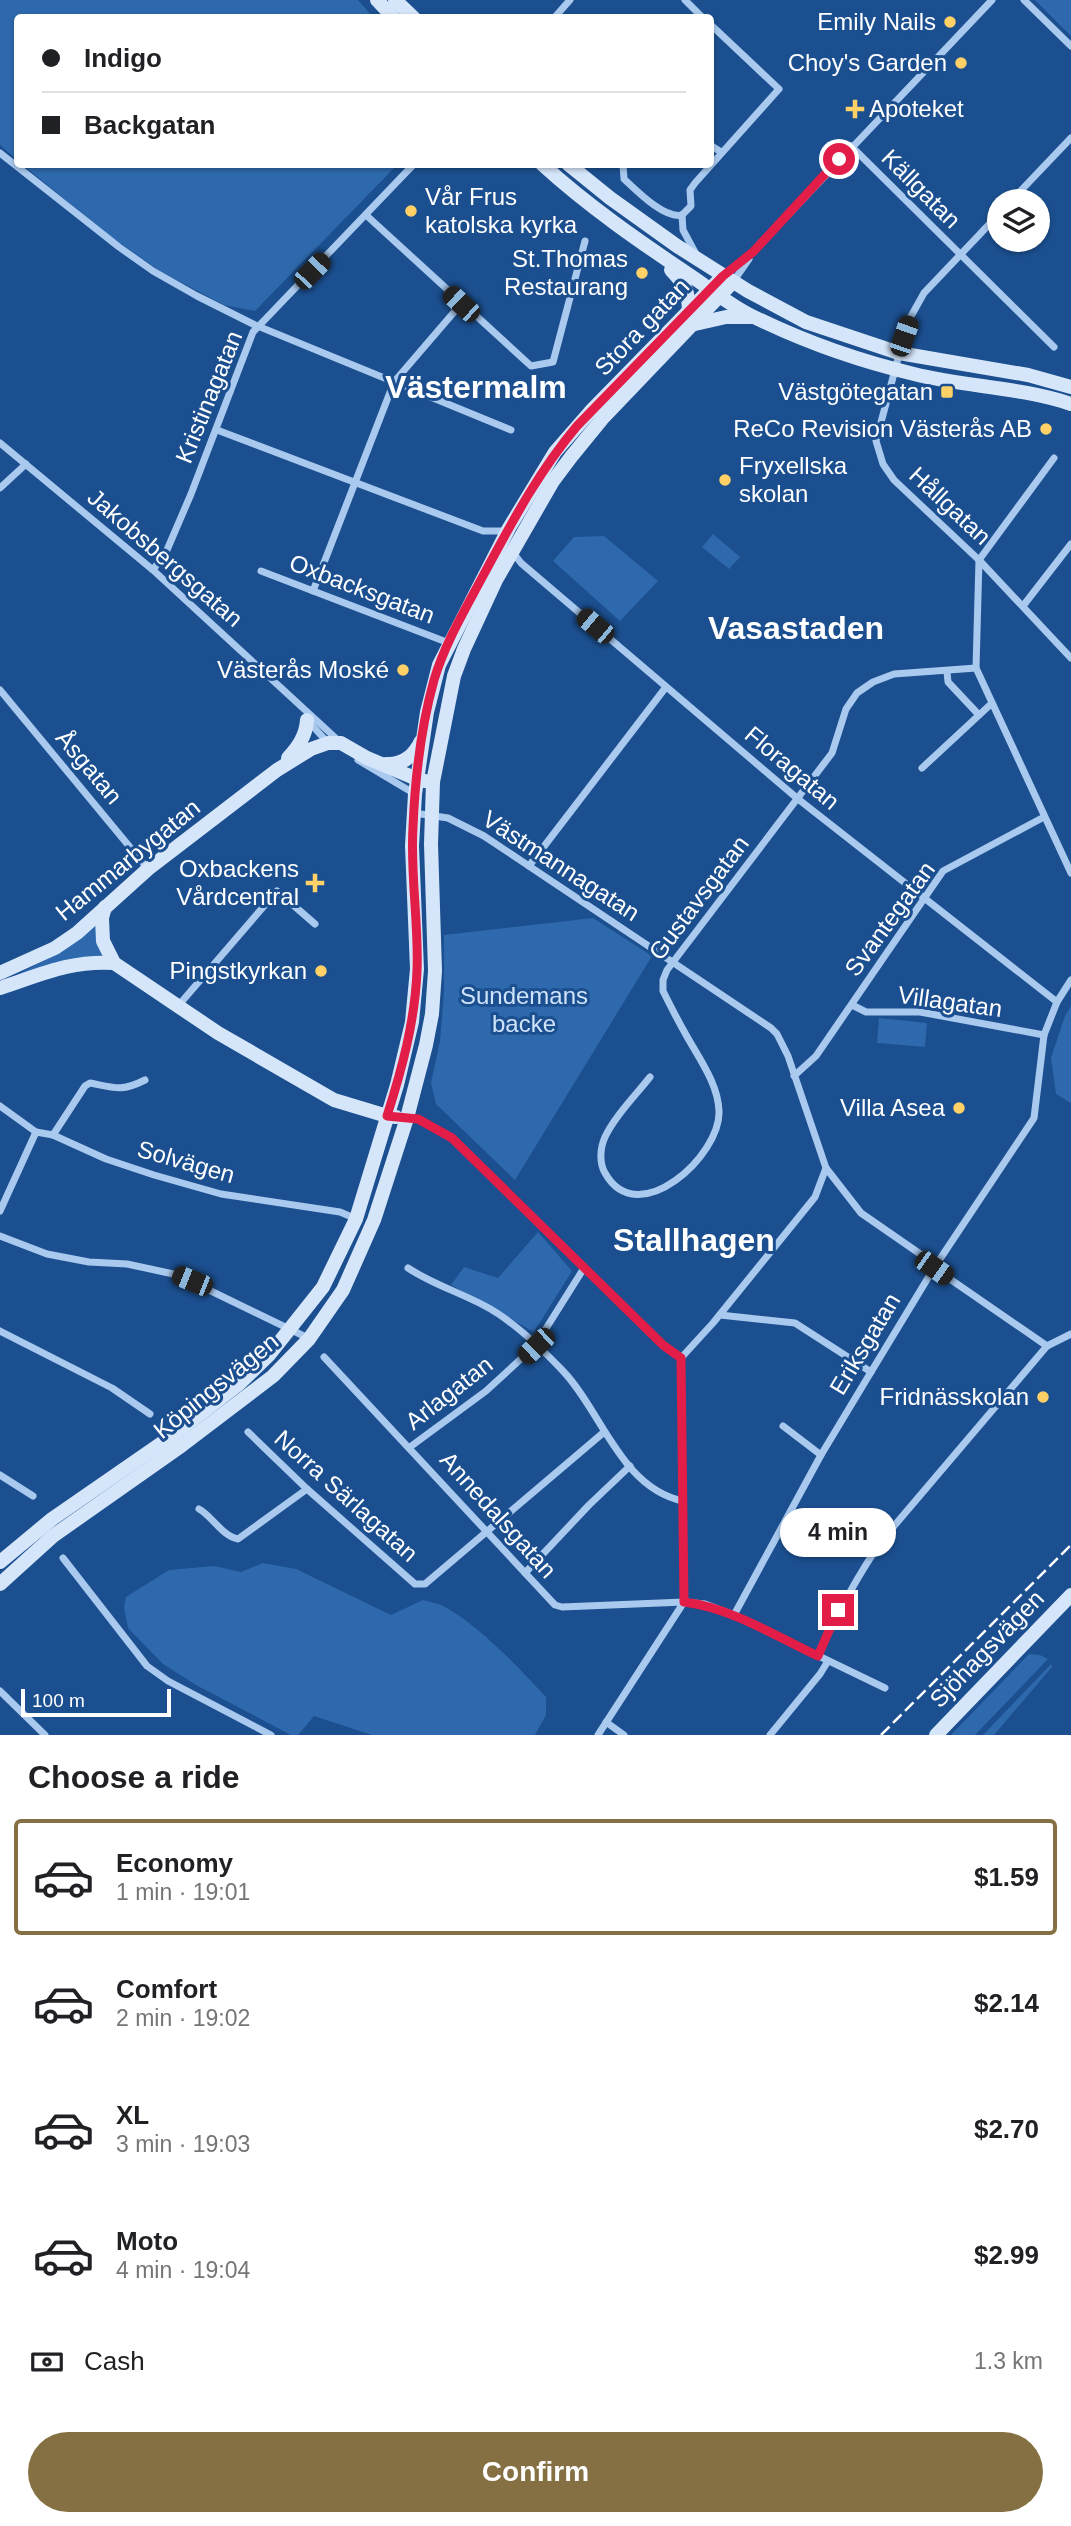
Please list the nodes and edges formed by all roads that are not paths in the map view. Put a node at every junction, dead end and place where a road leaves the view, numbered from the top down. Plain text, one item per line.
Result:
1 (377, 0) edge
2 (395, 0) edge
3 (570, 0) edge
4 (685, 0) edge
5 (992, 0) edge
6 (1024, 0) edge
7 (390, 14) edge
8 (410, 14) edge
9 (558, 14) edge
10 (700, 14) edge
11 (714, 30) edge
12 (1071, 46) edge
13 (1071, 138) edge
14 (851, 146) junction
15 (714, 148) edge
16 (721, 152) junction
17 (0, 153) edge
18 (714, 161) edge
19 (14, 164) edge
20 (19, 168) edge
21 (410, 168) edge
22 (546, 168) edge
23 (573, 168) edge
24 (623, 168) edge
25 (708, 168) edge
26 (1022, 189) edge
27 (366, 215) junction
28 (682, 215) junction
29 (987, 227) edge
30 (585, 240) dead end
31 (753, 252) junction
32 (961, 255) junction
33 (663, 258) junction
34 (700, 261) junction
35 (723, 287) junction
36 (461, 304) junction
37 (691, 318) junction
38 (755, 318) junction
39 (259, 327) junction
40 (1054, 347) dead end
41 (899, 353) junction
42 (895, 369) junction
43 (394, 382) junction
44 (1071, 387) edge
45 (1071, 404) edge
46 (217, 430) junction
47 (511, 430) dead end
48 (0, 443) edge
49 (1054, 458) dead end
50 (26, 464) junction
51 (356, 482) junction
52 (0, 488) edge
53 (509, 528) junction
54 (1071, 544) edge
55 (512, 551) junction
56 (979, 560) junction
57 (153, 570) junction
58 (261, 571) dead end
59 (313, 591) junction
60 (1023, 606) junction
61 (449, 643) junction
62 (1071, 658) edge
63 (976, 668) junction
64 (947, 672) junction
65 (666, 687) junction
66 (0, 690) edge
67 (991, 704) junction
68 (303, 705) junction
69 (979, 715) junction
70 (307, 720) junction
71 (423, 736) junction
72 (335, 743) junction
73 (386, 764) junction
74 (922, 768) dead end
75 (277, 769) junction
76 (416, 787) junction
77 (433, 789) junction
78 (798, 799) junction
79 (414, 813) junction
80 (432, 814) junction
81 (1044, 817) junction
82 (529, 866) junction
83 (148, 869) junction
84 (1071, 873) edge
85 (925, 899) junction
86 (105, 907) junction
87 (315, 924) dead end
88 (673, 961) junction
89 (114, 963) junction
90 (0, 973) edge
91 (1071, 980) edge
92 (0, 988) edge
93 (1057, 1002) junction
94 (852, 1004) junction
95 (178, 1006) junction
96 (1044, 1035) junction
97 (794, 1076) junction
98 (650, 1077) dead end
99 (145, 1080) dead end
100 (0, 1106) edge
101 (387, 1116) junction
102 (407, 1118) junction
103 (36, 1132) junction
104 (53, 1135) junction
105 (826, 1168) junction
106 (0, 1211) edge
107 (356, 1219) junction
108 (372, 1226) junction
109 (0, 1236) edge
110 (408, 1268) dead end
111 (584, 1268) junction
112 (934, 1268) junction
113 (720, 1315) junction
114 (291, 1329) junction
115 (0, 1331) edge
116 (1071, 1334) edge
117 (309, 1339) junction
118 (536, 1346) junction
119 (1048, 1346) junction
120 (324, 1357) dead end
121 (681, 1358) junction
122 (871, 1371) junction
123 (150, 1414) dead end
124 (783, 1426) dead end
125 (248, 1432) dead end
126 (603, 1433) junction
127 (410, 1447) junction
128 (821, 1455) junction
129 (630, 1466) junction
130 (0, 1475) edge
131 (307, 1489) junction
132 (33, 1496) dead end
133 (683, 1502) junction
134 (199, 1509) dead end
135 (485, 1532) junction
136 (63, 1558) dead end
137 (0, 1562) edge
138 (525, 1573) junction
139 (0, 1584) edge
140 (1071, 1595) edge
141 (684, 1602) junction
142 (734, 1615) junction
143 (818, 1656) junction
144 (828, 1661) junction
145 (885, 1688) dead end
146 (0, 1691) edge
147 (606, 1722) junction
148 (259, 1732) edge
149 (45, 1735) edge
150 (271, 1735) edge
151 (598, 1735) edge
152 (624, 1735) edge
153 (770, 1735) edge
154 (936, 1735) edge

1 - 7 main road
2 - 8 main road
3 - 9 street
4 - 10 street
5 - 14 street, Stora gatan
6 - 12 street
11 - 16 street
13 - 26 street
14 - 31 street, Stora gatan
14 - 32 street, Källgatan
15 - 16 street
16 - 18 street
17 - 19 street
20 - 39 street
21 - 27 street, Kristinagatan
22 - 33 main road
23 - 34 main road
24 - 28 street
25 - 28 street
27 - 36 street
27 - 39 street, Kristinagatan
28 - 34 street
29 - 32 street
30 - 36 street
31 - 35 street, Stora gatan
31 - 35 street, Stora gatan
32 - 40 street, Källgatan
32 - 41 street
33 - 35 main road
33 - 37 main road
34 - 35 main road
35 - 37 main road, Stora gatan
35 - 38 main road
35 - 41 main road
36 - 43 street
37 - 38 main road
37 - 53 main road, Stora gatan
37 - 55 main road, Stora gatan
38 - 42 main road
39 - 43 street
39 - 46 street, Kristinagatan
41 - 42 street, Hållgatan
41 - 44 main road
42 - 45 main road
42 - 56 street, Hållgatan
43 - 47 street
43 - 51 street
46 - 51 street
46 - 57 street, Kristinagatan
48 - 50 street, Jakobsbergsgatan
49 - 56 street
50 - 52 street
50 - 57 street, Jakobsbergsgatan
51 - 53 street
51 - 59 street
53 - 61 main road, Stora gatan
54 - 60 street
55 - 65 street, Floragatan
55 - 77 main road, Stora gatan
56 - 60 street, Hållgatan
56 - 63 street
57 - 68 street, Jakobsbergsgatan
58 - 59 street, Oxbacksgatan
59 - 61 street, Oxbacksgatan
60 - 62 street, Hållgatan
61 - 71 main road, Stora gatan
63 - 64 street, Gustavsgatan
63 - 67 street
64 - 69 street
64 - 78 street, Gustavsgatan
65 - 78 street, Floragatan
65 - 82 street
66 - 83 street, Åsgatan
67 - 69 street
67 - 81 street
68 - 70 street, Jakobsbergsgatan
68 - 72 street, Jakobsbergsgatan
69 - 74 street
70 - 72 street, Jakobsbergsgatan
70 - 75 main road, Hammarbygatan
71 - 73 main road
71 - 76 main road, Stora gatan
72 - 73 main road
72 - 75 main road, Hammarbygatan
72 - 76 street, Jakobsbergsgatan
73 - 76 main road
75 - 83 main road, Hammarbygatan
76 - 77 main road
76 - 79 main road, Köpingsvägen
77 - 80 main road, Köpingsvägen
78 - 85 street, Floragatan
78 - 88 street, Gustavsgatan
79 - 80 street, Västmannagatan
79 - 101 main road, Köpingsvägen
80 - 82 street, Västmannagatan
80 - 102 main road, Köpingsvägen
81 - 84 street
81 - 85 street, Svantegatan
82 - 88 street, Västmannagatan
83 - 86 main road, Hammarbygatan
85 - 93 street, Floragatan
85 - 94 street, Svantegatan
86 - 89 main road
86 - 90 main road, Hammarbygatan
87 - 95 street
88 - 97 street, Västmannagatan
88 - 98 street, Gustavsgatan
89 - 92 main road
89 - 95 main road
91 - 93 street, Eriksgatan
93 - 96 street, Eriksgatan
94 - 96 street, Villagatan
94 - 97 street, Svantegatan
95 - 101 main road
96 - 112 street, Eriksgatan
97 - 105 street, Västmannagatan
99 - 104 street
100 - 103 street, Solvägen
101 - 102 main road
101 - 107 main road, Köpingsvägen
102 - 108 main road, Köpingsvägen
102 - 111 street
103 - 104 street, Solvägen
103 - 106 street
104 - 107 street, Solvägen
105 - 112 street, Västmannagatan
105 - 113 street
107 - 108 street, Solvägen
107 - 114 main road, Köpingsvägen
108 - 117 main road, Köpingsvägen
109 - 114 street
110 - 118 street
111 - 118 street, Arlagatan
111 - 121 street
112 - 119 street, Västmannagatan
112 - 122 street, Eriksgatan
113 - 121 street
113 - 122 street
114 - 117 street
114 - 137 main road, Köpingsvägen
115 - 123 street
116 - 119 street
117 - 139 main road, Köpingsvägen
118 - 126 street
118 - 127 street, Arlagatan
119 - 143 street
120 - 127 street, Annedalsgatan
121 - 133 street
122 - 128 street, Eriksgatan
124 - 128 street
125 - 131 street, Norra Särlagatan
126 - 129 street
126 - 135 street, Norra Särlagatan
127 - 135 street, Annedalsgatan
128 - 142 street, Eriksgatan
129 - 133 street
129 - 138 street
130 - 132 street
131 - 134 street
131 - 135 street, Norra Särlagatan
133 - 141 street
135 - 138 street, Annedalsgatan
136 - 148 street
138 - 141 street, Annedalsgatan
140 - 154 main road, Sjöhagsvägen
141 - 142 street, Annedalsgatan
141 - 147 street
142 - 143 street, Annedalsgatan
143 - 144 street, Annedalsgatan
144 - 145 street, Annedalsgatan
144 - 153 street
146 - 149 street
147 - 151 street
147 - 152 street
148 - 150 street

